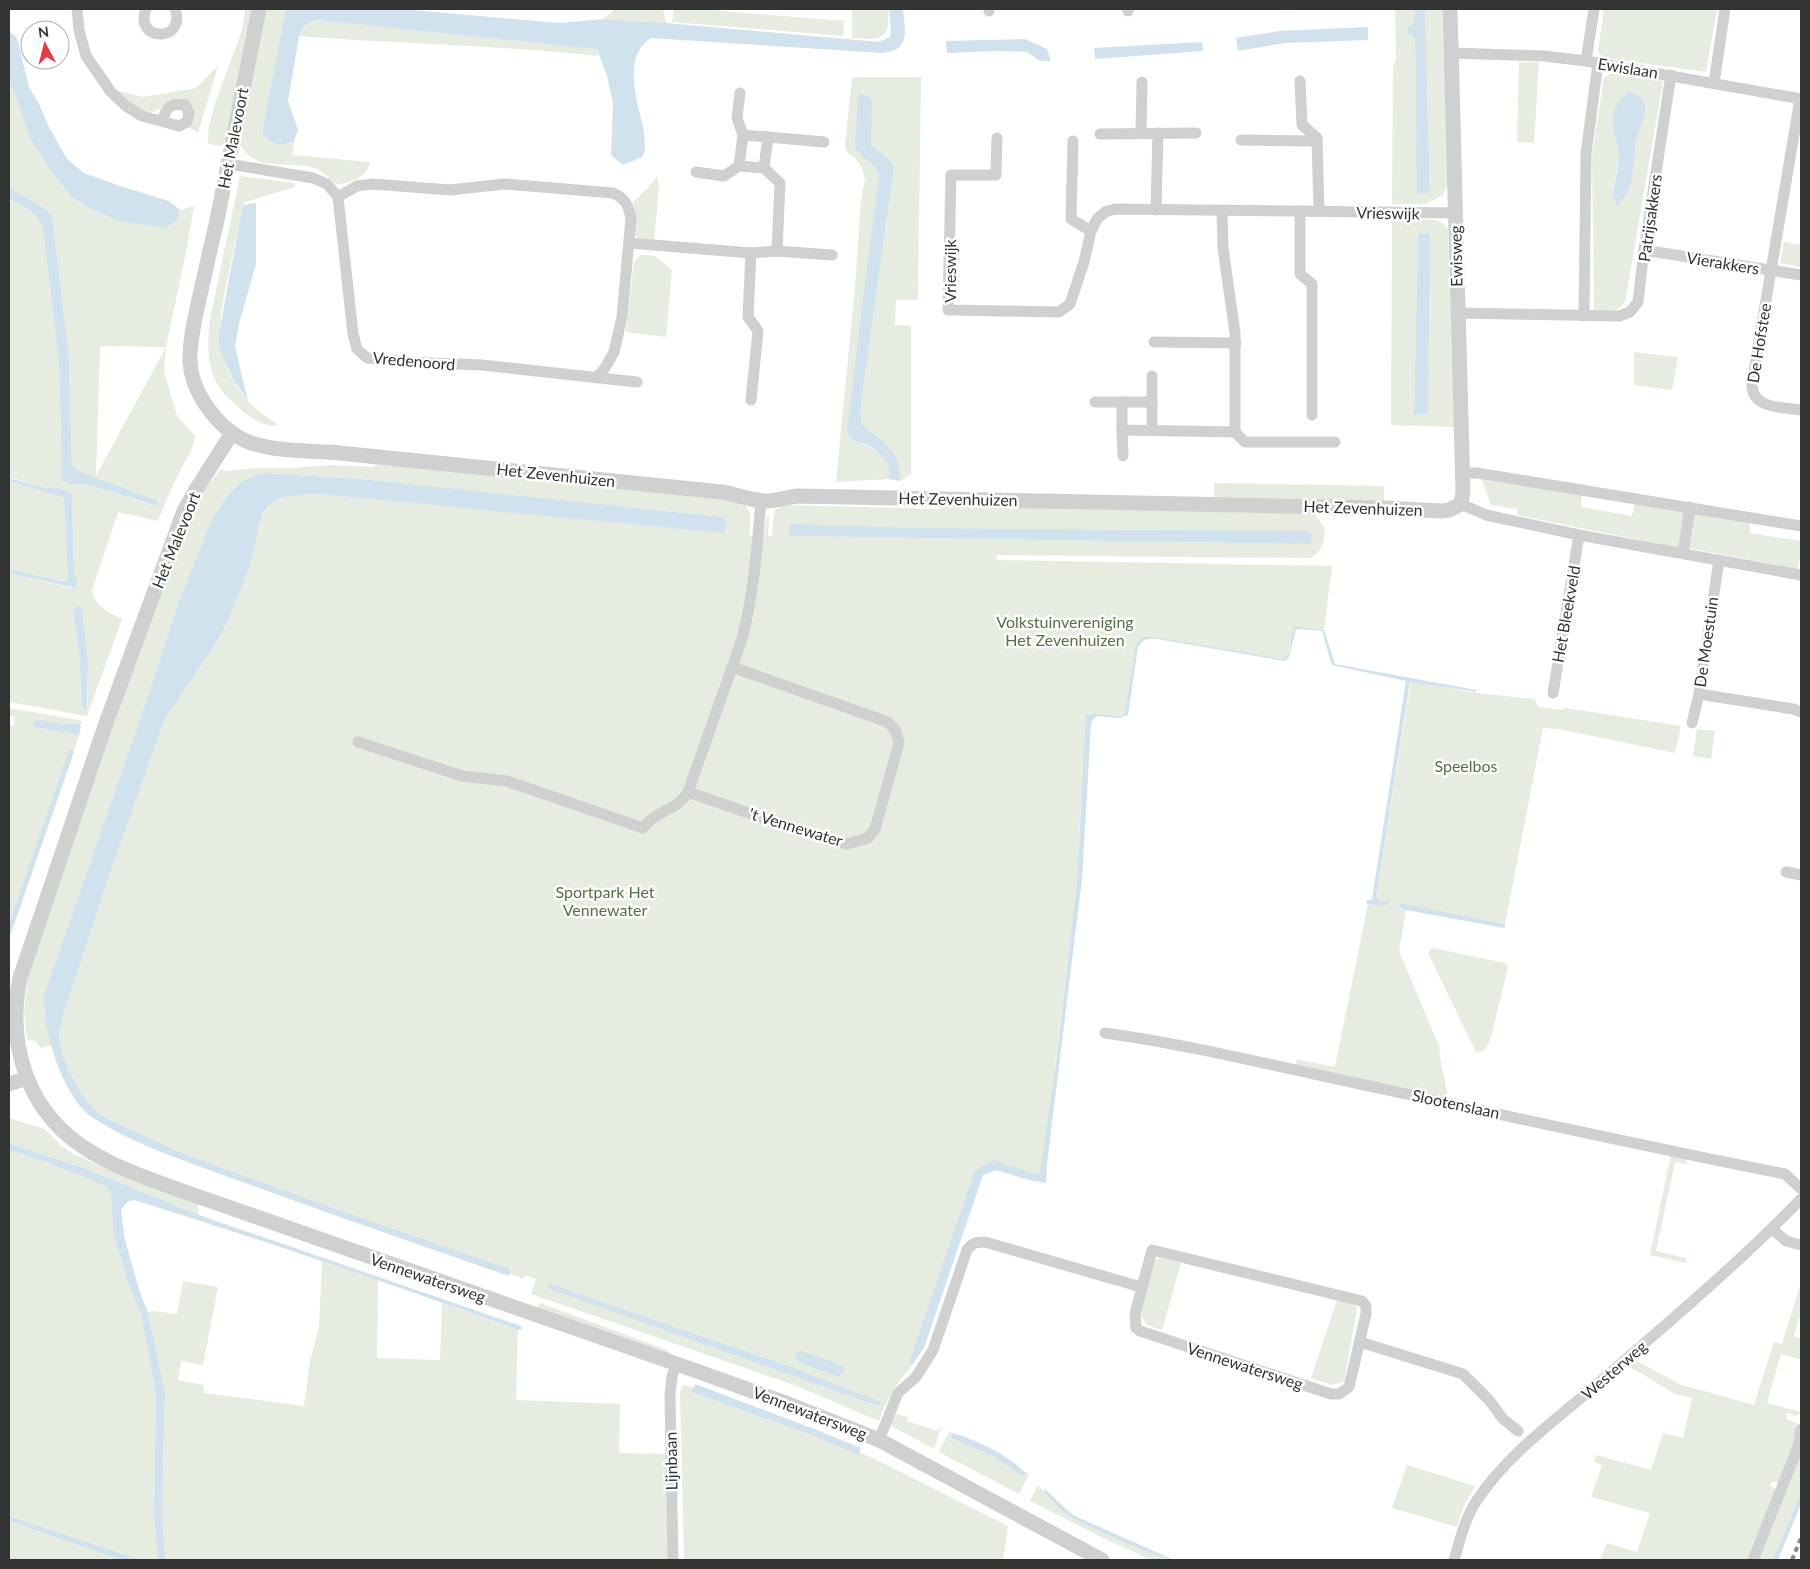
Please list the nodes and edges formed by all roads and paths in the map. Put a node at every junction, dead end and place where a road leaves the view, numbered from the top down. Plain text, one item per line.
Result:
1 (77, 9) edge
2 (146, 9) edge
3 (175, 9) edge
4 (259, 9) edge
5 (1450, 9) edge
6 (1594, 9) edge
7 (1725, 9) edge
8 (1452, 54) junction
9 (1592, 62) junction
10 (1671, 75) junction
11 (1300, 81) dead end
12 (1142, 82) dead end
13 (1714, 82) junction
14 (740, 93) dead end
15 (1801, 99) edge
16 (163, 121) dead end
17 (1140, 133) junction
18 (1158, 133) junction
19 (1196, 133) dead end
20 (1100, 134) dead end
21 (743, 135) junction
22 (768, 137) junction
23 (997, 138) dead end
24 (1241, 140) dead end
25 (1073, 141) dead end
26 (1317, 141) junction
27 (824, 142) dead end
28 (229, 164) junction
29 (739, 166) junction
30 (764, 168) junction
31 (696, 172) dead end
32 (338, 197) junction
33 (1156, 210) junction
34 (1300, 211) junction
35 (1320, 211) junction
36 (1222, 212) junction
37 (1456, 213) junction
38 (1091, 231) junction
39 (629, 243) junction
40 (1644, 250) junction
41 (777, 251) junction
42 (751, 253) junction
43 (832, 255) dead end
44 (1770, 270) junction
45 (1801, 275) edge
46 (1457, 313) junction
47 (1584, 316) junction
48 (1154, 342) dead end
49 (1236, 344) junction
50 (1152, 376) dead end
51 (596, 378) junction
52 (637, 382) dead end
53 (751, 400) dead end
54 (1095, 402) dead end
55 (1122, 402) junction
56 (1152, 402) junction
57 (1801, 410) edge
58 (1312, 415) dead end
59 (1122, 430) junction
60 (1152, 430) junction
61 (1235, 432) junction
62 (232, 433) junction
63 (1335, 442) dead end
64 (1123, 456) dead end
65 (1463, 473) junction
66 (761, 501) junction
67 (1461, 504) junction
68 (1690, 507) junction
69 (1801, 526) edge
70 (1580, 535) junction
71 (1682, 553) junction
72 (1719, 560) junction
73 (1801, 575) edge
74 (732, 667) junction
75 (1553, 693) dead end
76 (1699, 694) junction
77 (1801, 712) edge
78 (1692, 724) dead end
79 (358, 742) dead end
80 (688, 792) junction
81 (1786, 872) dead end
82 (1801, 875) edge
83 (1105, 1033) dead end
84 (27, 1078) junction
85 (9, 1084) edge
86 (1801, 1189) edge
87 (1801, 1199) edge
88 (1772, 1229) junction
89 (1801, 1245) edge
90 (1141, 1287) junction
91 (1360, 1342) junction
92 (677, 1364) junction
93 (1801, 1428) edge
94 (1518, 1431) dead end
95 (879, 1440) junction
96 (673, 1560) edge
97 (1102, 1560) edge
98 (1454, 1560) edge
99 (1753, 1560) edge

1 - 16 street
2 - 3 street
4 - 28 street, Het Malevoort
5 - 8 street, Ewisweg
6 - 9 street
7 - 13 street
8 - 9 street, Ewislaan
8 - 37 street, Ewisweg
9 - 10 street, Ewislaan
9 - 47 street
10 - 13 street, Ewislaan
10 - 40 street, Patrijsakkers
11 - 26 street
12 - 17 street
13 - 15 street, Ewislaan
14 - 21 street
15 - 44 street
17 - 18 street
17 - 20 street
18 - 19 street
18 - 33 street
21 - 22 street
21 - 29 street
22 - 27 street
22 - 30 street
23 - 38 street, Vrieswijk
24 - 26 street
25 - 38 street
26 - 35 street
28 - 32 street
28 - 62 street, Het Malevoort
29 - 30 street
29 - 31 street
30 - 41 street
32 - 39 street
32 - 51 street, Vredenoord
33 - 36 street, Vrieswijk
33 - 38 street, Vrieswijk
34 - 35 street, Vrieswijk
34 - 36 street, Vrieswijk
34 - 58 street
35 - 37 street, Vrieswijk
36 - 49 street
37 - 46 street, Ewisweg
39 - 42 street
39 - 51 street
40 - 44 street, Vierakkers
40 - 47 street, Patrijsakkers
41 - 42 street
41 - 43 street
42 - 53 street
44 - 45 street, Vierakkers
44 - 57 street, De Hofstee
46 - 47 street, Patrijsakkers
46 - 65 street, Ewisweg
48 - 49 street
49 - 61 street
50 - 56 street
51 - 52 street, Vredenoord
54 - 55 street
55 - 56 street
55 - 59 street
56 - 60 street
59 - 60 street
59 - 64 street
60 - 61 street
61 - 63 street
62 - 66 street, Het Zevenhuizen
62 - 84 street, Het Malevoort
65 - 67 street, Ewisweg
65 - 68 street
66 - 67 street, Het Zevenhuizen
66 - 74 street
67 - 70 street
68 - 69 street
68 - 71 street
70 - 71 street
70 - 75 street, Het Bleekveld
71 - 72 street
72 - 73 street
72 - 76 street, De Moestuin
74 - 80 street
74 - 80 street, 't Vennewater
76 - 77 street
76 - 78 street, De Moestuin
79 - 80 street
81 - 82 street
83 - 86 street, Slootenslaan
84 - 85 street
84 - 92 street, Vennewatersweg
87 - 88 street, Westerweg
88 - 89 street
88 - 98 street, Westerweg
90 - 91 street, Vennewatersweg
90 - 91 street, Vennewatersweg
90 - 95 street, Vennewatersweg
91 - 94 street
92 - 95 street, Vennewatersweg
92 - 96 street, Lijnbaan
93 - 99 street
95 - 97 street, Vennewatersweg

